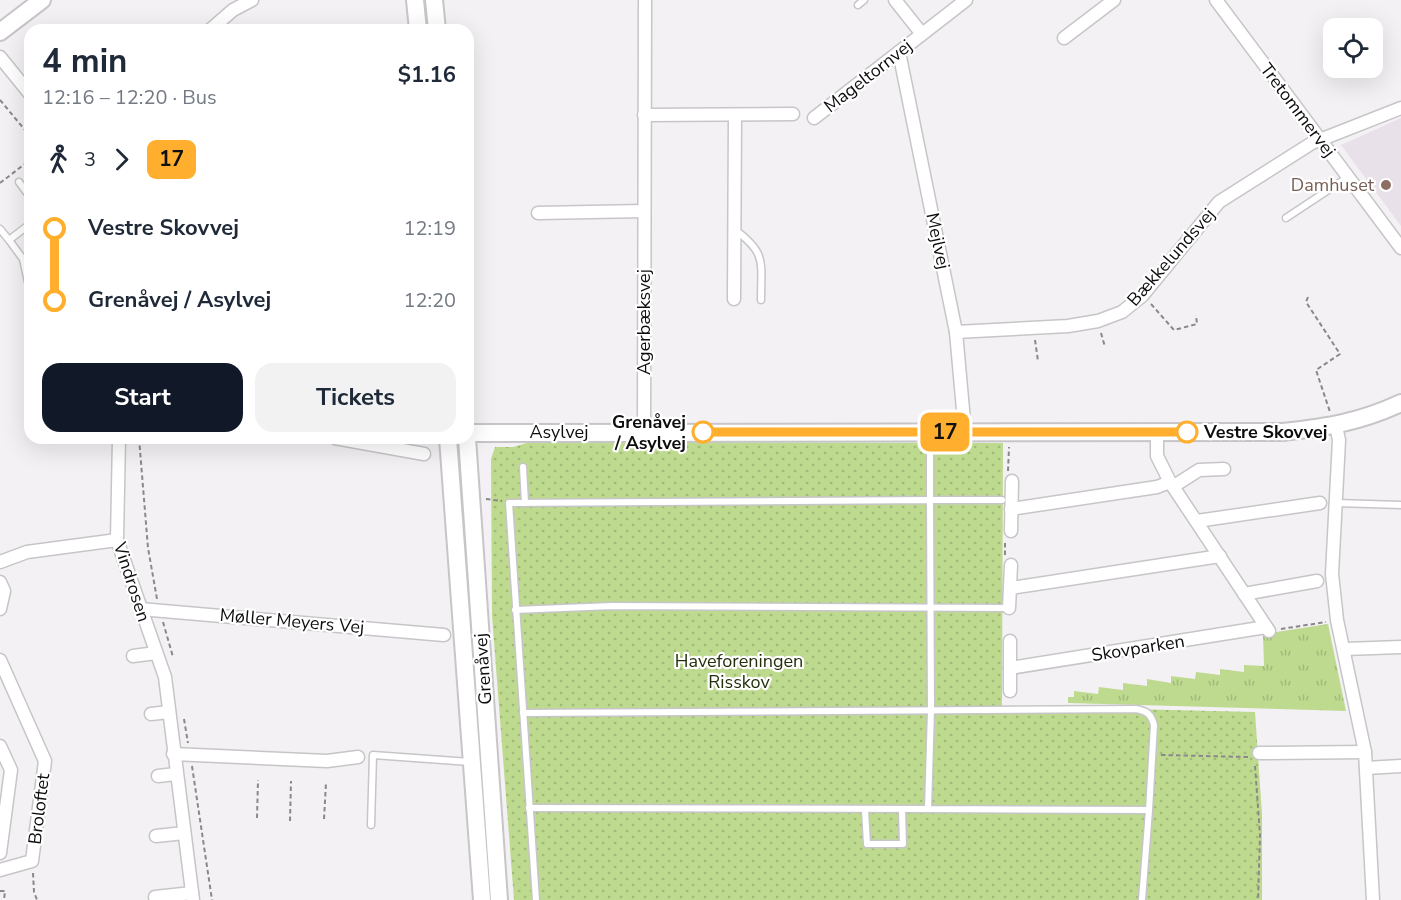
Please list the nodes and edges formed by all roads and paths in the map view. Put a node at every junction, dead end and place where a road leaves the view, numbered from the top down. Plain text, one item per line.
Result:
1 (42, 0) edge
2 (252, 0) edge
3 (415, 0) edge
4 (435, 0) edge
5 (645, 0) edge
6 (895, 0) edge
7 (966, 0) edge
8 (1114, 0) edge
9 (1216, 0) edge
10 (217, 24) edge
11 (417, 24) edge
12 (437, 24) edge
13 (0, 32) edge
14 (922, 34) junction
15 (1064, 38) dead end
16 (899, 52) junction
17 (0, 57) edge
18 (24, 87) edge
19 (0, 100) edge
20 (1401, 108) edge
21 (793, 114) dead end
22 (735, 115) junction
23 (644, 116) junction
24 (814, 118) dead end
25 (24, 129) edge
26 (1321, 140) junction
27 (24, 165) edge
28 (1348, 177) junction
29 (19, 182) dead end
30 (0, 183) edge
31 (24, 189) edge
32 (644, 212) junction
33 (538, 213) dead end
34 (1286, 218) dead end
35 (0, 229) edge
36 (24, 229) edge
37 (734, 229) junction
38 (9, 240) junction
39 (1401, 248) edge
40 (24, 267) edge
41 (1142, 296) junction
42 (1308, 297) dead end
43 (734, 299) dead end
44 (761, 300) dead end
45 (1196, 315) dead end
46 (1033, 328) junction
47 (956, 332) junction
48 (1038, 361) dead end
49 (1401, 403) edge
50 (1336, 426) junction
51 (644, 432) junction
52 (930, 432) junction
53 (965, 432) junction
54 (1012, 432) junction
55 (1157, 432) junction
56 (474, 433) edge
57 (119, 444) edge
58 (139, 444) edge
59 (368, 444) edge
60 (448, 444) edge
61 (468, 444) edge
62 (424, 454) dead end
63 (524, 467) dead end
64 (1224, 469) dead end
65 (1011, 481) joint
66 (1172, 484) junction
67 (472, 497) junction
68 (930, 500) junction
69 (509, 502) junction
70 (525, 503) junction
71 (1320, 503) dead end
72 (1335, 503) junction
73 (1006, 504) junction
74 (1401, 505) edge
75 (1197, 521) junction
76 (1011, 531) joint
77 (117, 540) junction
78 (1220, 556) junction
79 (0, 562) edge
80 (1011, 565) joint
81 (1317, 581) dead end
82 (0, 582) edge
83 (1011, 588) junction
84 (1244, 594) junction
85 (932, 606) junction
86 (1010, 608) joint
87 (0, 609) edge
88 (140, 609) junction
89 (159, 609) junction
90 (515, 610) junction
91 (1337, 620) junction
92 (1268, 630) junction
93 (444, 635) dead end
94 (1010, 641) dead end
95 (1401, 647) edge
96 (1345, 649) junction
97 (156, 653) junction
98 (133, 656) dead end
99 (0, 660) edge
100 (1010, 668) junction
101 (1010, 691) dead end
102 (931, 710) junction
103 (169, 712) junction
104 (523, 713) junction
105 (151, 714) dead end
106 (0, 746) edge
107 (1365, 752) junction
108 (1259, 753) dead end
109 (173, 754) junction
110 (1152, 754) junction
111 (358, 757) dead end
112 (472, 762) junction
113 (1401, 766) edge
114 (1366, 768) junction
115 (176, 774) junction
116 (158, 776) dead end
117 (258, 780) dead end
118 (291, 781) dead end
119 (326, 783) dead end
120 (529, 808) junction
121 (928, 809) junction
122 (866, 810) junction
123 (902, 810) junction
124 (1149, 810) junction
125 (257, 818) dead end
126 (324, 819) dead end
127 (290, 821) dead end
128 (371, 825) dead end
129 (184, 833) junction
130 (156, 837) dead end
131 (0, 853) edge
132 (32, 861) junction
133 (0, 870) edge
134 (0, 891) edge
135 (192, 896) edge
136 (155, 897) dead end
137 (4, 900) edge
138 (37, 900) edge
139 (482, 900) edge
140 (500, 900) edge
141 (536, 900) edge
142 (1142, 900) edge
143 (1258, 900) edge
144 (1373, 900) edge

1 - 13 street
2 - 10 street
3 - 11 street
4 - 12 street
5 - 23 street, Agerbæksvej
6 - 14 street, Mageltornvej
7 - 14 street, Mageltornvej
8 - 15 street
9 - 26 street, Tretommervej
14 - 16 street, Mageltornvej
16 - 24 street, Mageltornvej
16 - 47 street, Mejlvej
17 - 18 street
19 - 25 path
20 - 26 street, Bækkelundsvej
21 - 22 street
22 - 23 street
22 - 37 street
23 - 32 street, Agerbæksvej
26 - 28 street, Tretommervej
26 - 41 street, Bækkelundsvej
27 - 30 path
28 - 34 lane
28 - 39 street, Tretommervej
29 - 31 lane
32 - 33 street
32 - 51 street, Agerbæksvej
35 - 38 lane
36 - 38 lane
37 - 43 street
37 - 44 lane
38 - 40 lane
41 - 45 path
41 - 46 street, Bækkelundsvej
42 - 50 path
46 - 47 street, Bækkelundsvej
46 - 48 path
47 - 53 street, Mejlvej
49 - 50 street, Asylvej
50 - 55 street, Asylvej
50 - 72 street
51 - 52 street, Asylvej
51 - 56 street, Asylvej
52 - 53 street, Asylvej
52 - 68 lane
53 - 54 street, Asylvej
54 - 55 street, Asylvej
54 - 65 path
55 - 66 street
57 - 77 street, Vindrosen
58 - 89 path
59 - 62 street
60 - 112 street, Grenåvej
61 - 67 street, Grenåvej
63 - 70 lane
64 - 66 street
65 - 73 street
66 - 73 street
66 - 75 street
67 - 69 path
67 - 140 street, Grenåvej
68 - 70 lane
68 - 73 lane
68 - 85 lane
69 - 70 lane
69 - 90 lane
71 - 75 street
72 - 74 lane
72 - 91 street
73 - 76 street
75 - 78 street
76 - 80 path
77 - 79 street
77 - 88 street, Vindrosen
78 - 83 street
78 - 84 street
80 - 83 street
81 - 84 street
82 - 87 street
83 - 86 street
84 - 92 street
85 - 86 lane
85 - 90 lane
85 - 102 lane
88 - 89 street, Møller Meyers Vej
88 - 97 street, Vindrosen
89 - 93 street, Møller Meyers Vej
90 - 104 lane
91 - 92 path
91 - 96 street
92 - 100 street, Skovparken
94 - 100 street
95 - 96 street
96 - 107 street
97 - 98 street
97 - 103 street, Vindrosen
99 - 132 street, Broloftet
100 - 101 street
102 - 104 lane
102 - 110 lane
102 - 121 lane
103 - 105 street
103 - 109 street, Vindrosen
104 - 120 lane
106 - 131 street, Broloftet
107 - 108 street
107 - 114 street
109 - 111 street
109 - 115 street, Vindrosen
110 - 124 lane
110 - 143 path
112 - 128 lane
112 - 139 street, Grenåvej
113 - 114 street
114 - 144 street
115 - 116 street
115 - 129 street, Vindrosen
117 - 125 path
118 - 127 path
119 - 126 path
120 - 122 lane
120 - 141 lane
121 - 123 lane
121 - 124 lane
122 - 123 lane
122 - 123 lane
124 - 142 lane
129 - 130 street
129 - 135 street, Vindrosen
132 - 133 street, Broloftet
132 - 138 path
134 - 137 path
135 - 136 street, Vindrosen

